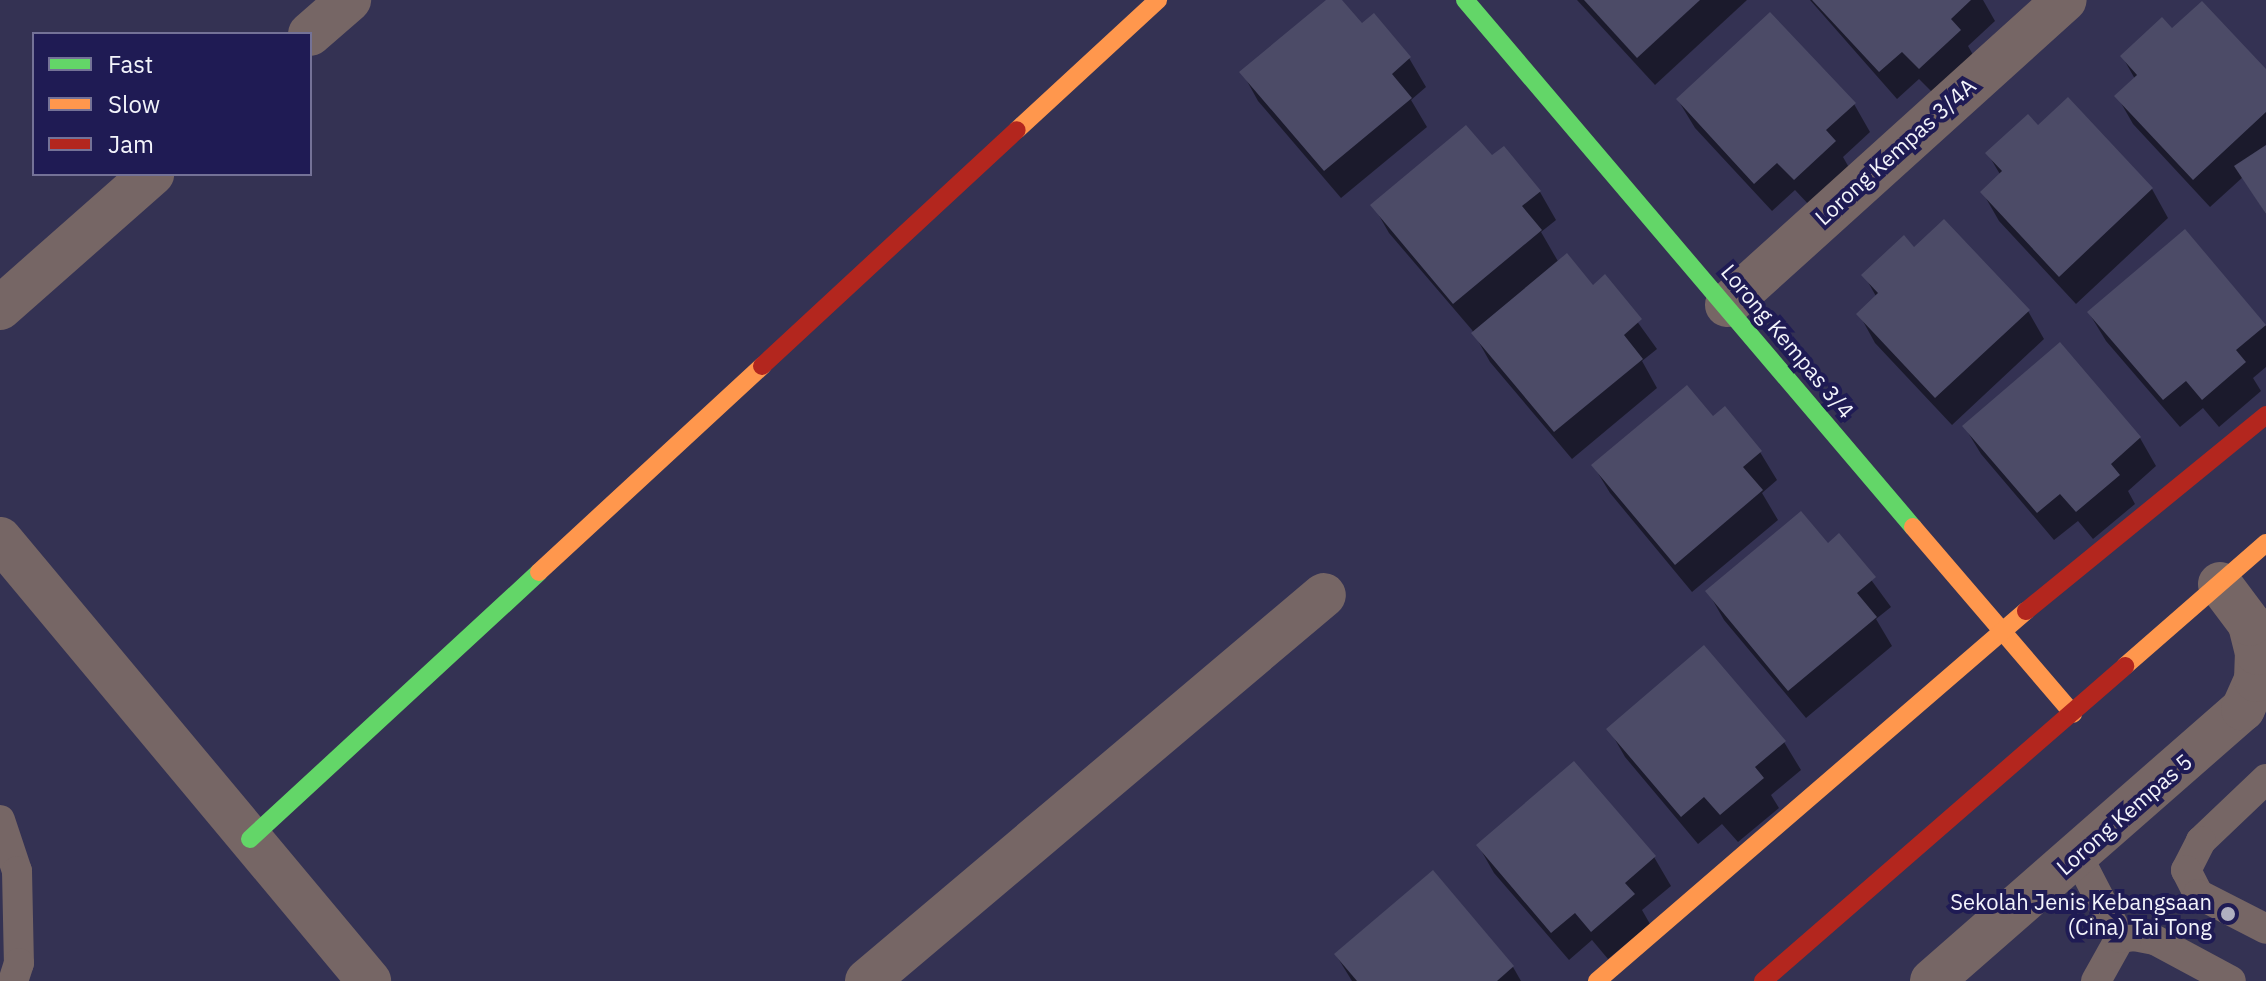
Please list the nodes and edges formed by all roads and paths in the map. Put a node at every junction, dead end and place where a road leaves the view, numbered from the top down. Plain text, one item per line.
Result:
1 (349, 0) edge
2 (1158, 0) edge
3 (1465, 0) edge
4 (2065, 0) edge
5 (312, 32) edge
6 (150, 176) edge
7 (1727, 305) junction
8 (0, 308) edge
9 (2266, 415) edge
10 (0, 539) edge
11 (2266, 543) edge
12 (2220, 584) junction
13 (1324, 595) dead end
14 (2001, 631) junction
15 (2073, 714) junction
16 (2255, 715) edge
17 (2266, 779) edge
18 (0, 820) edge
19 (250, 839) junction
20 (2077, 855) junction
21 (2266, 929) edge
22 (2120, 938) junction
23 (13, 981) edge
24 (369, 981) edge
25 (867, 981) edge
26 (1597, 981) edge
27 (1763, 981) edge
28 (1932, 981) edge
29 (2096, 981) edge
30 (2231, 981) edge

1 - 5 street
2 - 19 street
3 - 7 street, Lorong Kempas 3/4
4 - 7 street, Lorong Kempas 3/4A
6 - 8 street
7 - 14 street, Lorong Kempas 3/4
9 - 14 street
10 - 19 street
11 - 12 street
12 - 15 street
12 - 16 street
13 - 25 street
14 - 15 street, Lorong Kempas 3/4
14 - 26 street
15 - 27 street
16 - 20 street, Lorong Kempas 5
17 - 21 lane
18 - 23 lane
19 - 24 street
20 - 22 lane
20 - 28 street, Lorong Kempas 5
22 - 29 lane
22 - 30 lane

